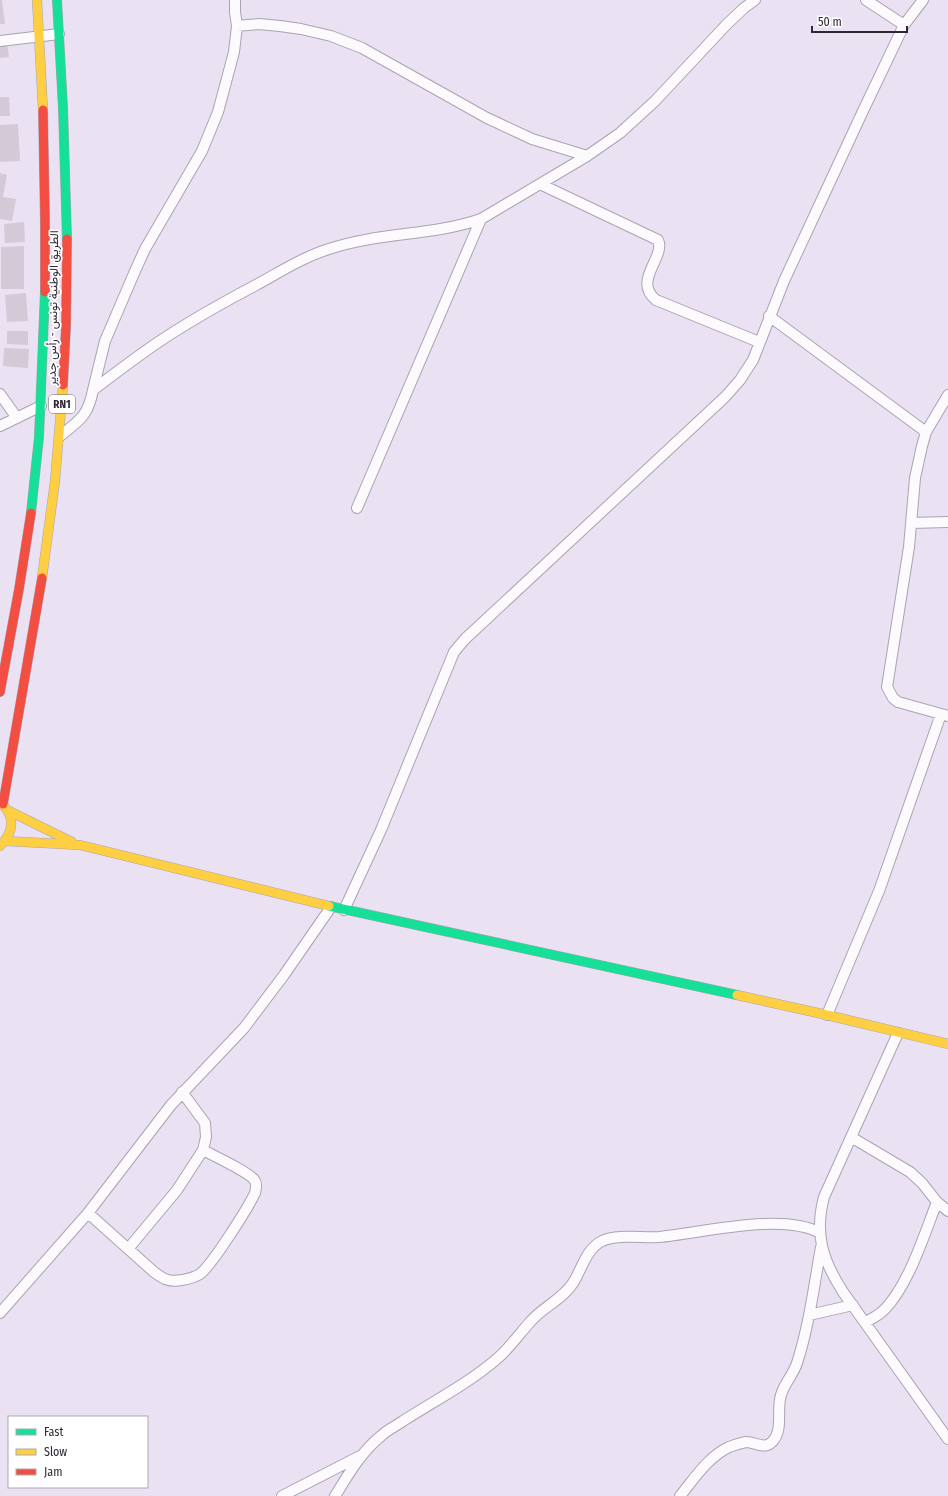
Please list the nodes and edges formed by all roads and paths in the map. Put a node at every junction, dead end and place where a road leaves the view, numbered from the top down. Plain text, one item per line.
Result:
1 (37, 0) edge
2 (57, 0) edge
3 (235, 0) edge
4 (755, 0) edge
5 (866, 0) edge
6 (923, 0) edge
7 (904, 25) junction
8 (236, 26) junction
9 (59, 34) junction
10 (40, 36) junction
11 (0, 41) edge
12 (588, 156) junction
13 (540, 184) junction
14 (481, 219) junction
15 (769, 316) junction
16 (760, 342) junction
17 (93, 390) junction
18 (0, 394) edge
19 (948, 395) edge
20 (41, 406) junction
21 (17, 418) junction
22 (0, 426) edge
23 (926, 432) junction
24 (60, 436) junction
25 (357, 508) dead end
26 (948, 522) edge
27 (911, 524) junction
28 (0, 692) edge
29 (945, 715) edge
30 (4, 806) edge
31 (2, 845) edge
32 (80, 846) junction
33 (331, 906) junction
34 (344, 910) junction
35 (827, 1015) junction
36 (898, 1033) junction
37 (948, 1044) edge
38 (182, 1092) junction
39 (851, 1137) junction
40 (203, 1150) junction
41 (937, 1202) junction
42 (948, 1211) edge
43 (88, 1213) junction
44 (820, 1233) junction
45 (821, 1244) junction
46 (128, 1248) junction
47 (853, 1305) junction
48 (0, 1313) edge
49 (809, 1315) junction
50 (864, 1322) junction
51 (948, 1439) edge
52 (362, 1455) junction
53 (282, 1496) edge
54 (335, 1496) edge
55 (680, 1496) edge

1 - 10 main road, الطريق الوطنية تونس - رأس جدير / RN1
2 - 9 main road, الطريق الوطنية تونس - رأس جدير / RN1
3 - 8 street
4 - 12 street
5 - 7 street
6 - 7 street
7 - 15 street
8 - 12 street
8 - 17 street
9 - 10 street
9 - 24 main road, الطريق الوطنية تونس - رأس جدير / RN1
10 - 11 street
10 - 20 main road, الطريق الوطنية تونس - رأس جدير / RN1
12 - 13 street
13 - 14 street
13 - 16 street
14 - 17 street
14 - 25 street
15 - 16 street
15 - 23 street
16 - 34 street
17 - 24 street
18 - 21 street
19 - 23 street
20 - 21 street
20 - 28 main road, الطريق الوطنية تونس - رأس جدير / RN1
21 - 22 street
23 - 27 street
24 - 30 main road, الطريق الوطنية تونس - رأس جدير / RN1
26 - 27 street
27 - 29 street
29 - 35 street
30 - 31 main road, RN1
30 - 32 main road
31 - 32 main road
32 - 33 main road
33 - 34 main road
33 - 38 street
34 - 35 main road
35 - 36 main road
36 - 37 main road
36 - 39 street
38 - 40 street
38 - 43 street
39 - 41 street
39 - 44 street
40 - 46 street
40 - 46 street
41 - 42 street
41 - 50 street
43 - 46 street
43 - 48 street
44 - 45 street
44 - 52 street
45 - 47 street
45 - 49 street
47 - 49 street
47 - 50 street
49 - 55 street
50 - 51 street
52 - 53 street
52 - 54 street

